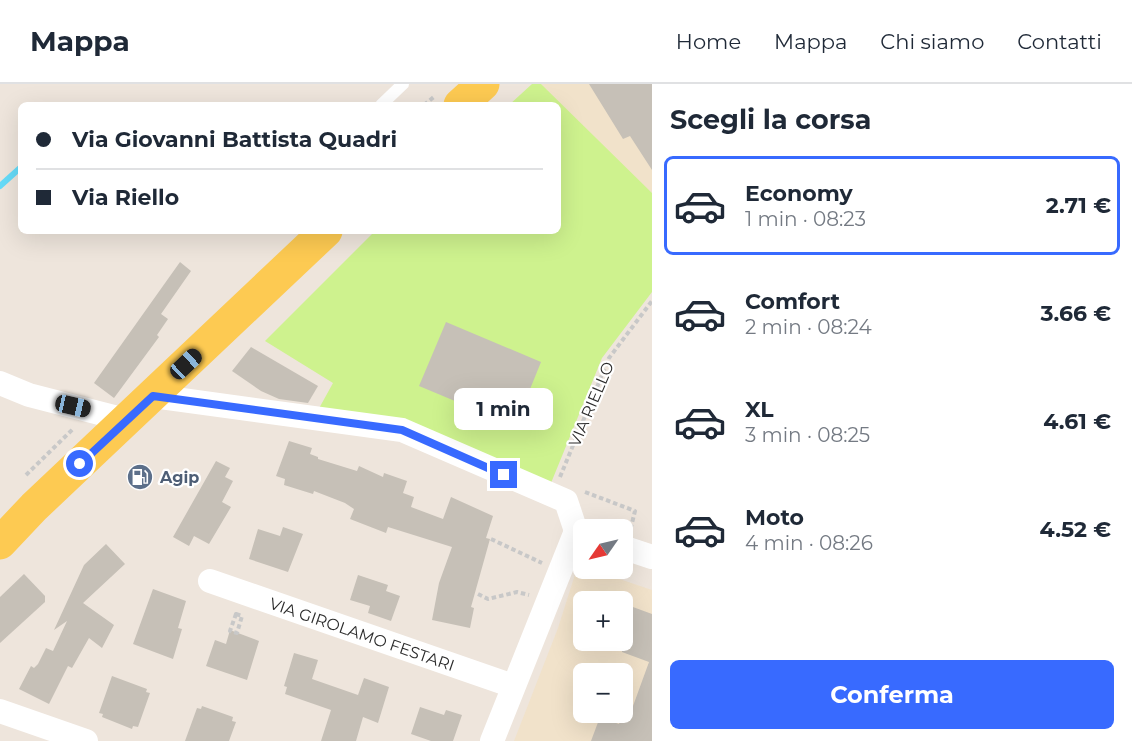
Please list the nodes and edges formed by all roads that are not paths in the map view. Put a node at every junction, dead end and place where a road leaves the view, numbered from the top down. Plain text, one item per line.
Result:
1 (403, 84) edge
2 (483, 84) edge
3 (384, 102) edge
4 (463, 102) edge
5 (323, 234) edge
6 (0, 383) edge
7 (153, 396) junction
8 (126, 420) junction
9 (34, 507) junction
10 (574, 519) edge
11 (0, 527) edge
12 (0, 543) edge
13 (573, 546) edge
14 (633, 550) edge
15 (652, 557) edge
16 (210, 581) dead end
17 (513, 686) junction
18 (0, 711) edge
19 (52, 735) edge
20 (86, 741) edge
21 (492, 741) edge

1 - 3 lane
2 - 4 main road
5 - 7 main road
6 - 8 street
7 - 8 main road
7 - 10 street
8 - 9 main road
9 - 11 main road
9 - 12 main road
13 - 17 street
14 - 15 street
16 - 17 street, VIA GIROLAMO FESTARI
17 - 21 street
18 - 19 street
19 - 20 street

